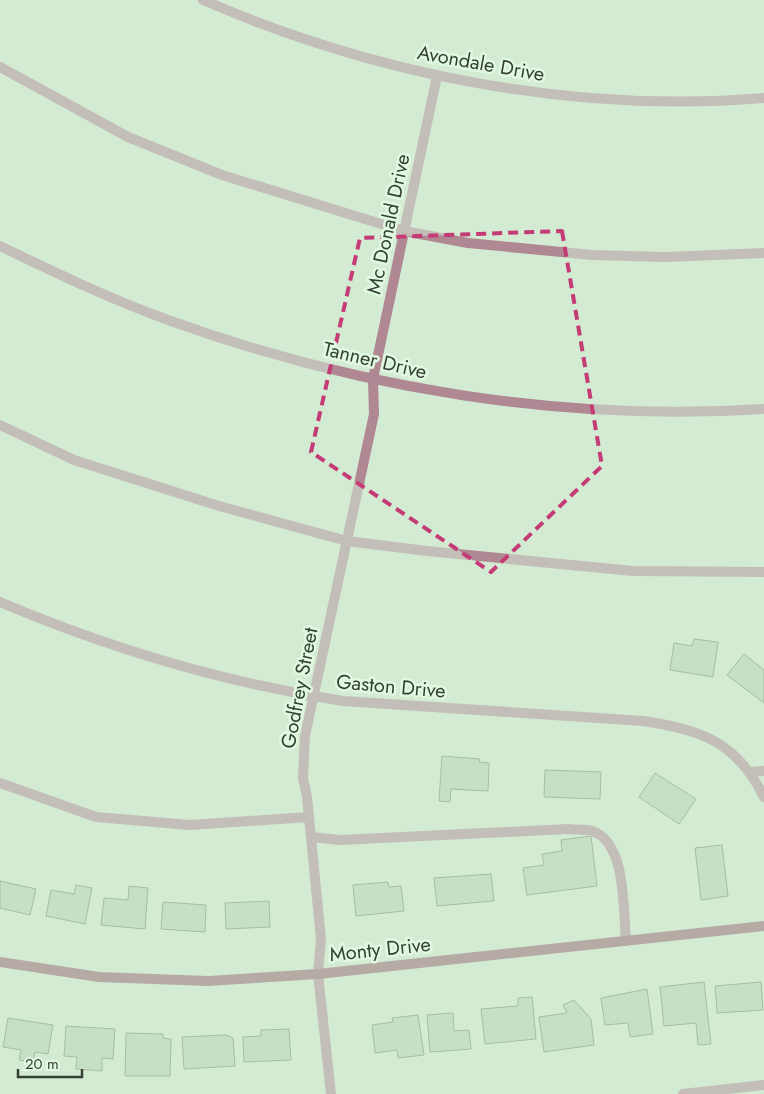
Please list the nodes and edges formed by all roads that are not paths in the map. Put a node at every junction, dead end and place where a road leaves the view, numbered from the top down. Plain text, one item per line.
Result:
1 (203, 0) edge
2 (0, 66) edge
3 (437, 76) junction
4 (764, 98) edge
5 (404, 231) junction
6 (0, 246) edge
7 (764, 253) edge
8 (373, 379) junction
9 (764, 409) edge
10 (0, 425) edge
11 (347, 541) junction
12 (764, 572) edge
13 (0, 602) edge
14 (313, 696) junction
15 (764, 771) edge
16 (750, 772) junction
17 (0, 783) edge
18 (764, 797) edge
19 (309, 817) junction
20 (311, 837) junction
21 (764, 926) edge
22 (626, 941) junction
23 (0, 962) edge
24 (318, 974) junction
25 (764, 1085) edge
26 (332, 1094) edge
27 (683, 1094) edge

1 - 3 street, Avondale Drive
2 - 5 street
3 - 4 street, Avondale Drive
3 - 5 street, Mc Donald Drive
5 - 7 street
5 - 8 street, Mc Donald Drive
6 - 8 street, Tanner Drive
8 - 9 street, Tanner Drive
8 - 11 street, Godfrey Street
10 - 11 street
11 - 12 street
11 - 14 street, Godfrey Street
13 - 14 street, Gaston Drive
14 - 16 street, Gaston Drive
14 - 19 street, Godfrey Street
15 - 16 street
16 - 18 street, Gaston Drive
17 - 19 street
19 - 20 street, Godfrey Street
20 - 22 street
20 - 24 street, Godfrey Street
21 - 22 street, Monty Drive
22 - 24 street, Monty Drive
23 - 24 street, Monty Drive
24 - 26 street, Godfrey Street
25 - 27 street

